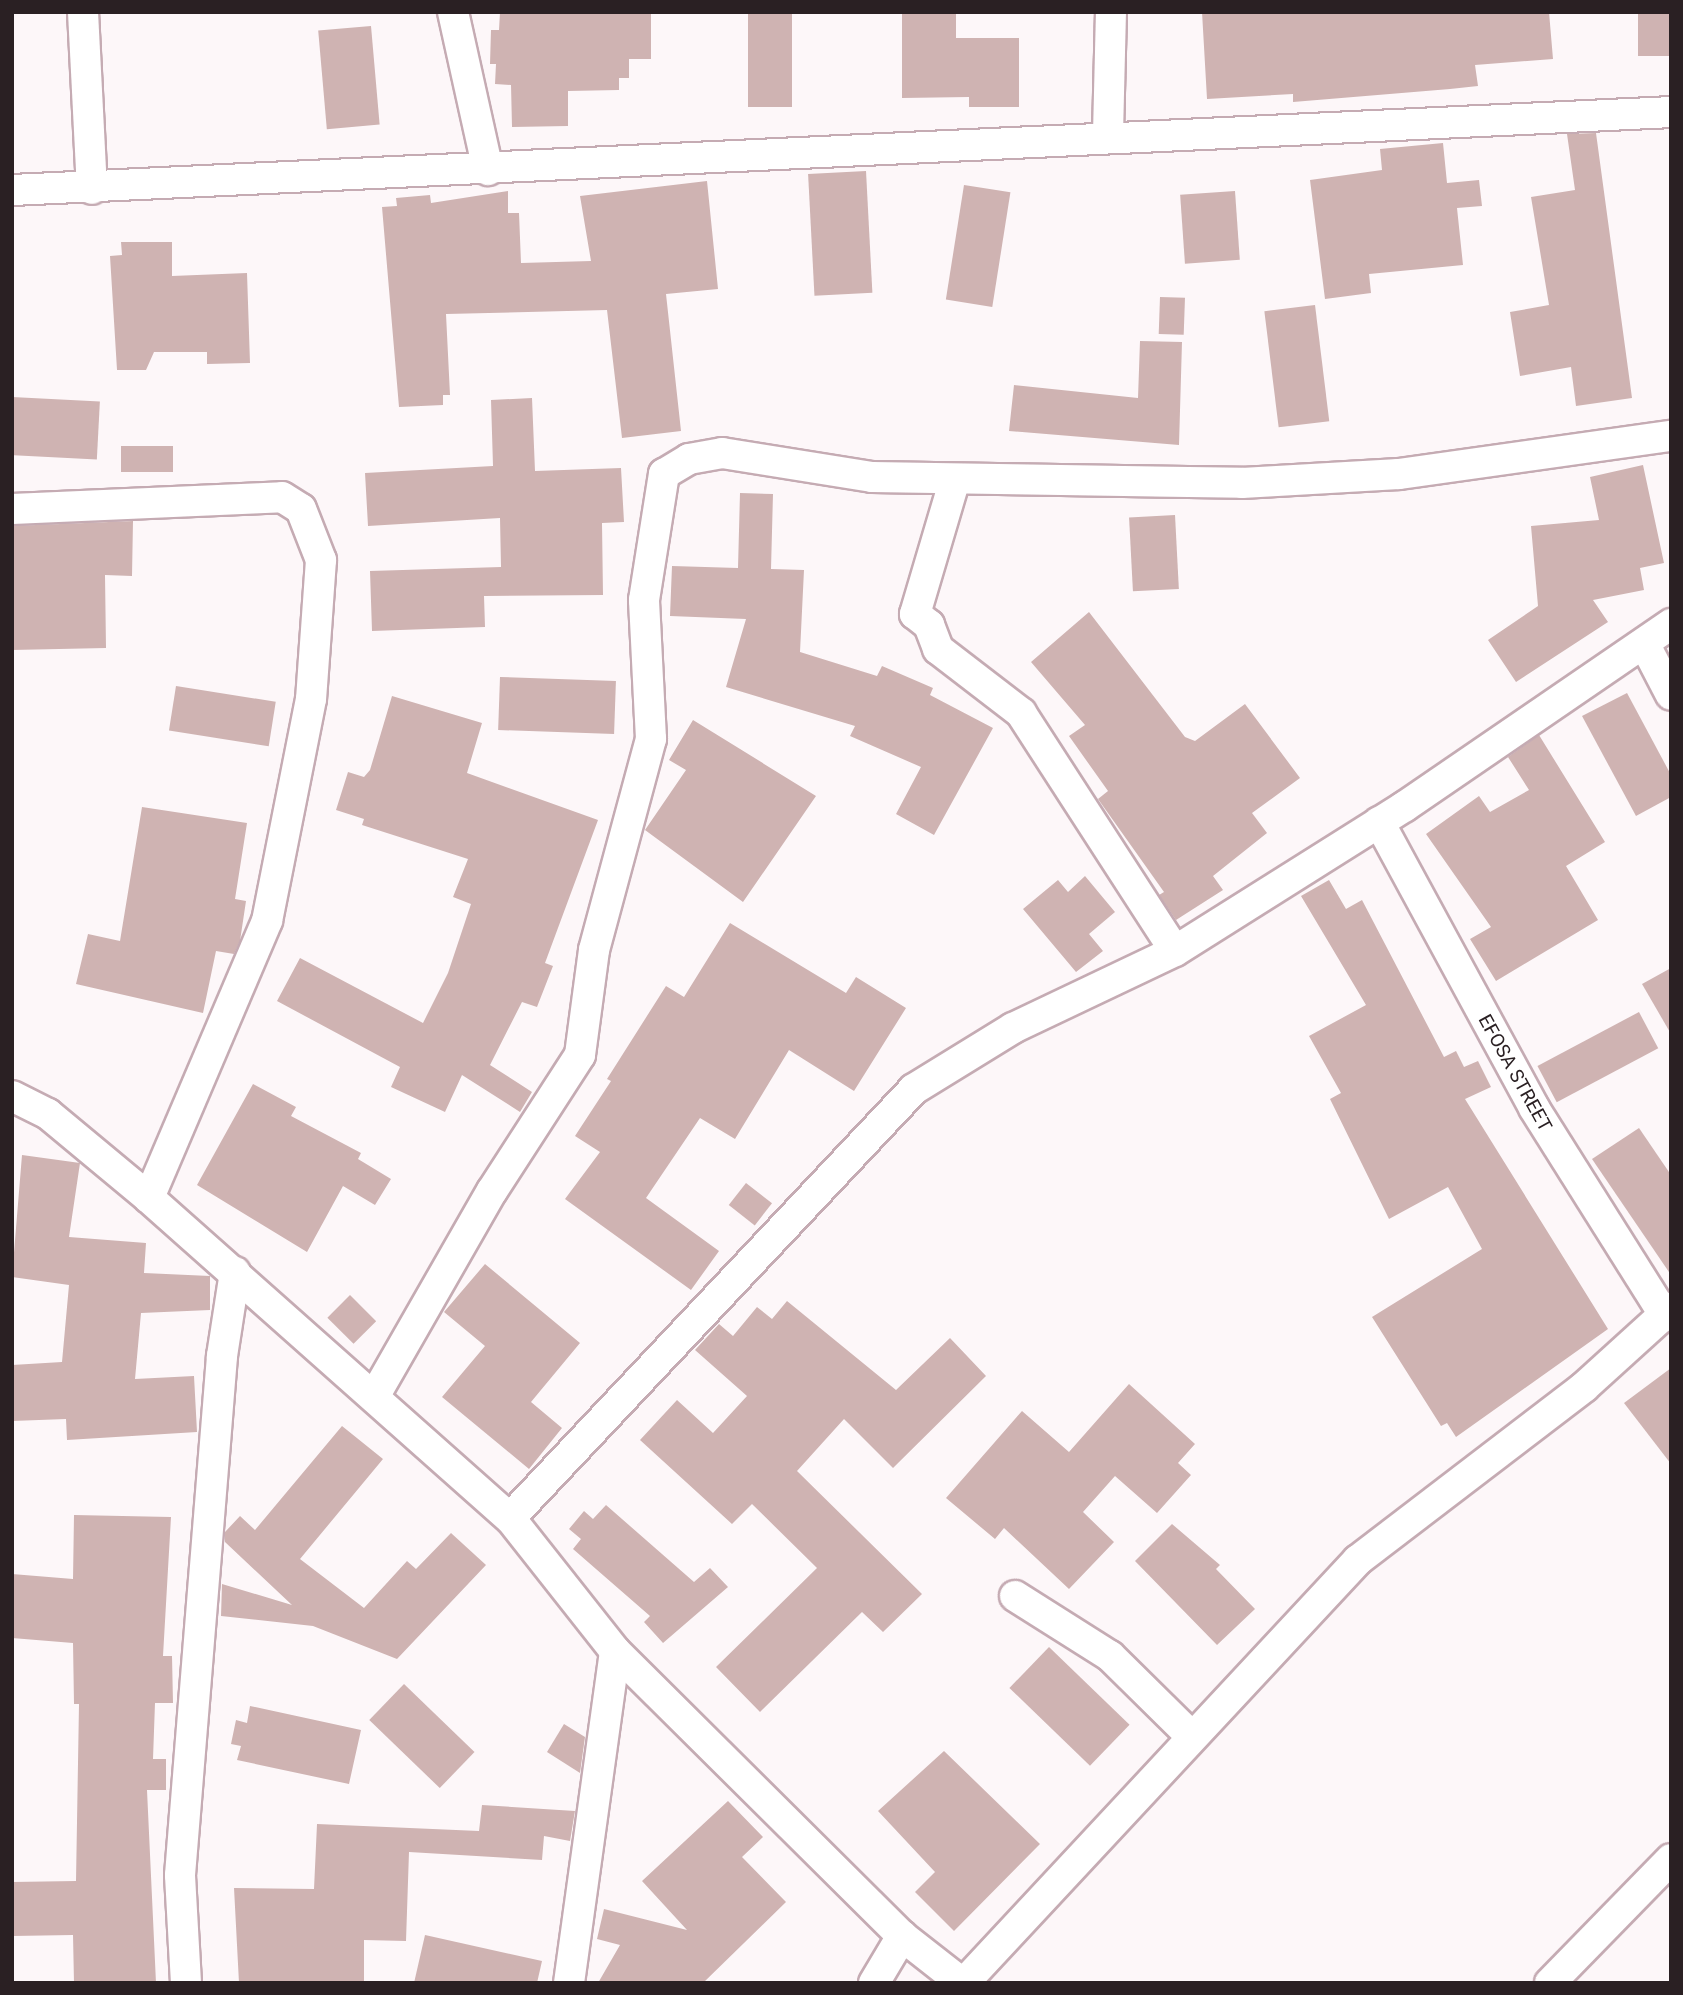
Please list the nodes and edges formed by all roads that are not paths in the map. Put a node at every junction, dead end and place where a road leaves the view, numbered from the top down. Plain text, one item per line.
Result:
1 (83, 12) edge
2 (453, 12) edge
3 (1111, 12) edge
4 (1671, 112) edge
5 (1108, 134) junction
6 (488, 170) junction
7 (92, 189) junction
8 (12, 190) edge
9 (1671, 436) edge
10 (955, 479) junction
11 (12, 509) edge
12 (1671, 624) edge
13 (1645, 645) junction
14 (1671, 695) edge
15 (1379, 822) junction
16 (1175, 951) junction
17 (12, 1096) edge
18 (149, 1198) junction
19 (235, 1272) junction
20 (1668, 1312) edge
21 (375, 1395) junction
22 (510, 1518) junction
23 (1015, 1596) dead end
24 (615, 1651) junction
25 (1192, 1737) junction
26 (1671, 1859) edge
27 (902, 1936) junction
28 (186, 1983) edge
29 (569, 1983) edge
30 (874, 1983) edge
31 (963, 1983) edge
32 (1550, 1983) edge

1 - 7 street
2 - 6 street
3 - 5 street
4 - 5 street
5 - 6 street
6 - 7 street
7 - 8 street
9 - 10 street
10 - 16 street
10 - 21 street
11 - 18 street
12 - 13 street
13 - 14 street
13 - 15 street
15 - 16 street
15 - 20 street, EFOSA STREET
16 - 22 street
17 - 18 street
18 - 19 street
19 - 21 street
19 - 28 street
20 - 25 street
21 - 22 street
22 - 24 street
23 - 25 street
24 - 27 street
24 - 29 street
25 - 31 street
26 - 32 street
27 - 30 street
27 - 31 street

